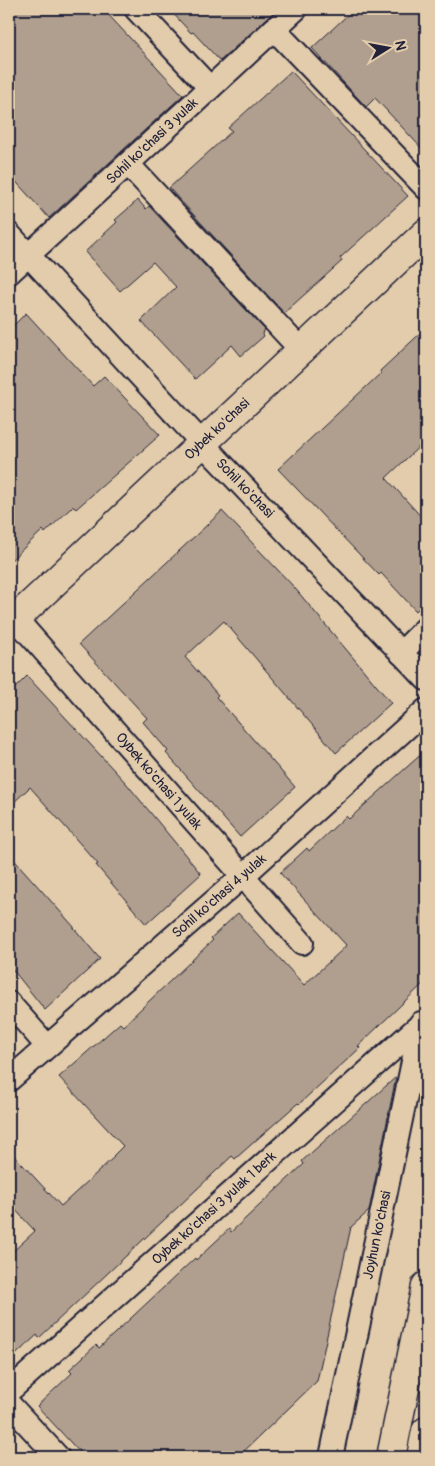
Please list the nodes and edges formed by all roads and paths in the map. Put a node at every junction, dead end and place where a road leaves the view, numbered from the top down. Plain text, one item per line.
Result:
1 (136, 9) edge
2 (296, 9) edge
3 (274, 29) junction
4 (210, 88) junction
5 (128, 164) junction
6 (426, 188) edge
7 (426, 233) edge
8 (9, 234) edge
9 (28, 255) junction
10 (9, 273) edge
11 (301, 350) junction
12 (202, 443) junction
13 (12, 622) edge
14 (426, 628) edge
15 (401, 653) junction
16 (426, 679) edge
17 (426, 710) edge
18 (242, 876) junction
19 (302, 943) dead end
20 (9, 1003) edge
21 (423, 1019) edge
22 (47, 1046) junction
23 (9, 1080) edge
24 (426, 1286) edge
25 (9, 1391) edge
26 (9, 1404) edge
27 (426, 1431) edge
28 (58, 1457) edge
29 (331, 1457) edge
30 (391, 1457) edge
31 (421, 1457) edge

1 - 4 street
2 - 3 street, Sohil ko'chasi 3 yulak
3 - 4 street, Sohil ko'chasi 3 yulak
3 - 6 street
4 - 5 street, Sohil ko'chasi 3 yulak
5 - 9 street, Sohil ko'chasi 3 yulak
5 - 11 street
7 - 11 street, Oybek ko'chasi
8 - 9 street, Sohil ko'chasi
9 - 10 street, Sohil ko'chasi 3 yulak
9 - 12 street, Sohil ko'chasi
11 - 12 street, Oybek ko'chasi
12 - 13 street, Oybek ko'chasi
12 - 15 street, Sohil ko'chasi
13 - 18 street, Oybek ko'chasi 1 yulak
14 - 15 street
15 - 16 street, Sohil ko'chasi
17 - 18 street, Sohil ko'chasi 4 yulak
18 - 19 street, Oybek ko'chasi 1 yulak
18 - 22 street, Sohil ko'chasi 4 yulak
20 - 22 street
21 - 25 street, Oybek ko'chasi 3 yulak 1 berk
21 - 29 street, Joyhun ko'chasi
22 - 23 street, Sohil ko'chasi 4 yulak
24 - 30 street
26 - 28 street
27 - 31 street

